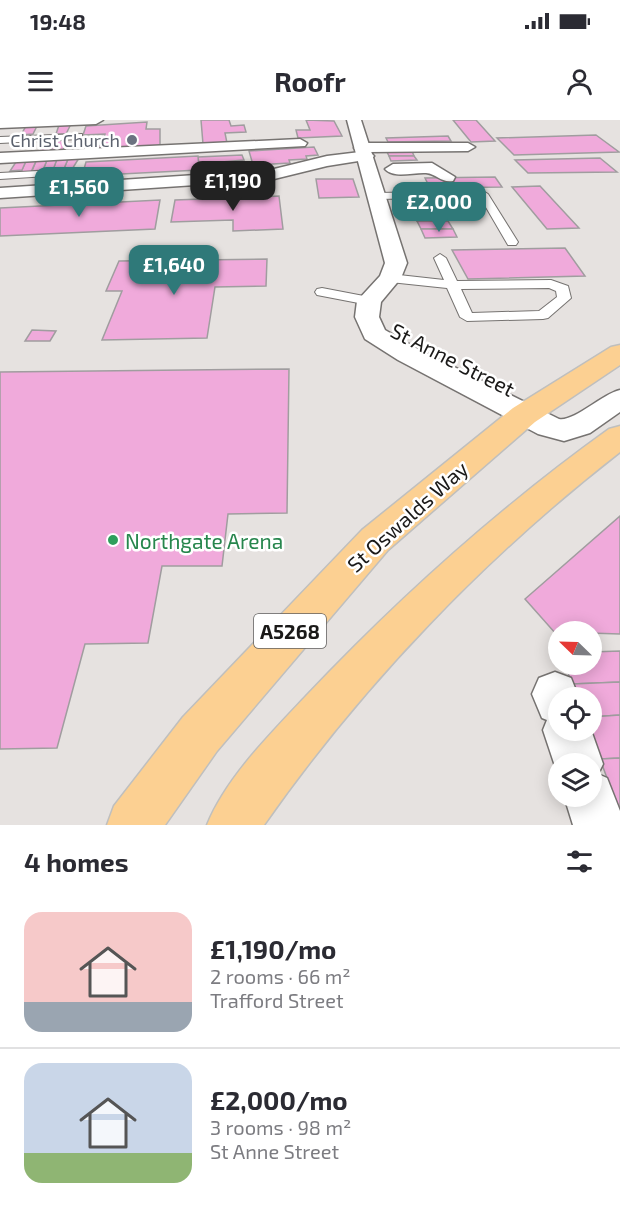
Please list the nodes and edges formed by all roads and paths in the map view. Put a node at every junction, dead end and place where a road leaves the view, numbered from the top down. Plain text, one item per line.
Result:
1 (85, 120) edge
2 (96, 120) edge
3 (354, 120) edge
4 (0, 124) edge
5 (79, 136) junction
6 (0, 140) edge
7 (300, 143) dead end
8 (468, 147) dead end
9 (75, 155) junction
10 (0, 158) edge
11 (366, 158) junction
12 (77, 172) dead end
13 (0, 176) edge
14 (447, 177) dead end
15 (0, 193) edge
16 (378, 196) junction
17 (512, 242) dead end
18 (440, 258) dead end
19 (390, 278) junction
20 (450, 284) junction
21 (322, 292) dead end
22 (369, 307) junction
23 (620, 353) edge
24 (620, 399) edge
25 (532, 409) junction
26 (564, 431) junction
27 (620, 436) edge
28 (570, 473) junction
29 (593, 807) edge
30 (133, 825) edge
31 (233, 825) edge
32 (599, 825) edge

1 - 2 street
1 - 4 street
1 - 5 street
3 - 11 street
5 - 6 lane
5 - 9 street
7 - 9 street
8 - 11 street
9 - 10 street
11 - 14 street
11 - 15 street
11 - 16 street
12 - 13 lane
16 - 17 lane
16 - 19 street
18 - 20 lane
19 - 20 lane
19 - 22 street
20 - 20 lane
21 - 22 lane
22 - 25 street, St Anne Street
23 - 25 highway, St Oswalds Way / A5268
24 - 26 street
25 - 26 street, St Anne Street
25 - 30 highway, St Oswalds Way / A5268
26 - 28 street
27 - 28 highway
28 - 31 highway
29 - 32 street

